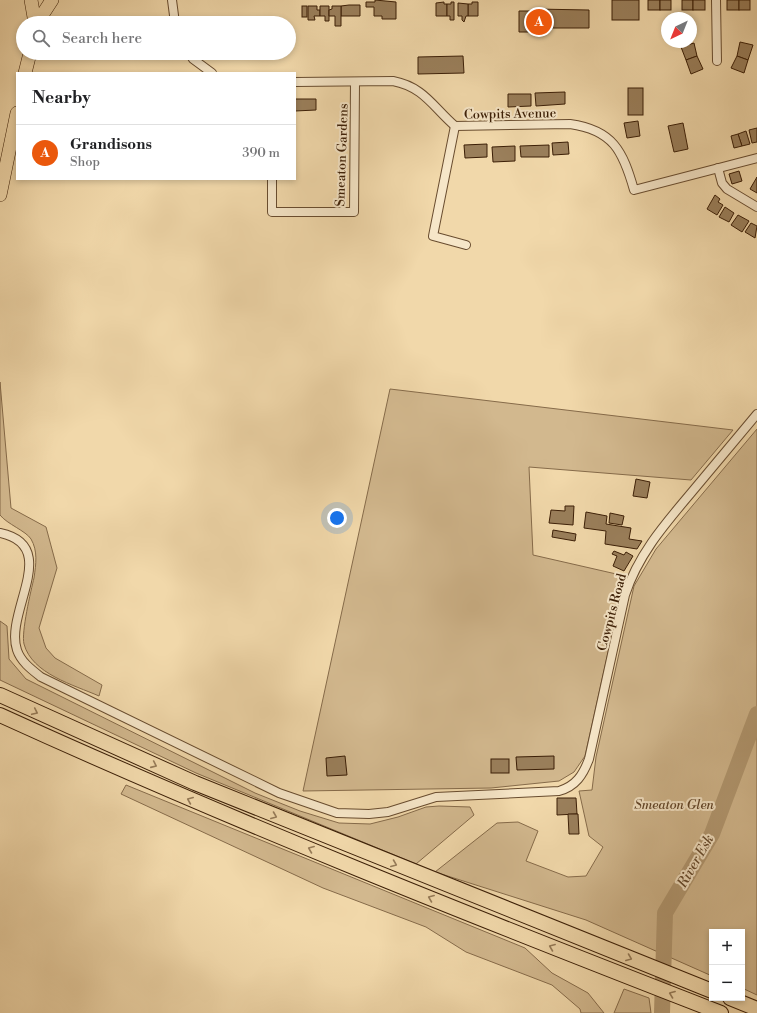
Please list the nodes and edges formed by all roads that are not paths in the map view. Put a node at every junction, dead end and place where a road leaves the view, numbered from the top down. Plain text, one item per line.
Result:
1 (32, 0) edge
2 (41, 0) edge
3 (44, 0) edge
4 (52, 0) edge
5 (172, 0) edge
6 (716, 0) edge
7 (35, 16) edge
8 (41, 16) edge
9 (173, 16) edge
10 (28, 60) edge
11 (193, 60) edge
12 (717, 61) dead end
13 (25, 72) edge
14 (211, 72) edge
15 (296, 82) edge
16 (355, 82) junction
17 (16, 118) edge
18 (456, 126) junction
19 (757, 158) edge
20 (718, 168) junction
21 (272, 180) edge
22 (0, 195) edge
23 (757, 207) edge
24 (466, 245) dead end
25 (757, 414) edge
26 (0, 533) edge
27 (0, 695) edge
28 (0, 715) edge
29 (709, 990) edge
30 (736, 1001) edge
31 (757, 1009) edge
32 (721, 1013) edge

1 - 7 main road
2 - 3 main road
4 - 8 main road
5 - 9 street
6 - 12 street
10 - 13 main road
11 - 14 street
15 - 16 street, Cowpits Avenue
16 - 18 street, Cowpits Avenue
16 - 21 street, Smeaton Gardens
17 - 22 main road
18 - 20 street, Cowpits Avenue
18 - 24 street
19 - 20 street
20 - 23 street
25 - 26 street, Cowpits Road
27 -> 29 highway
32 -> 28 highway
30 - 31 highway

